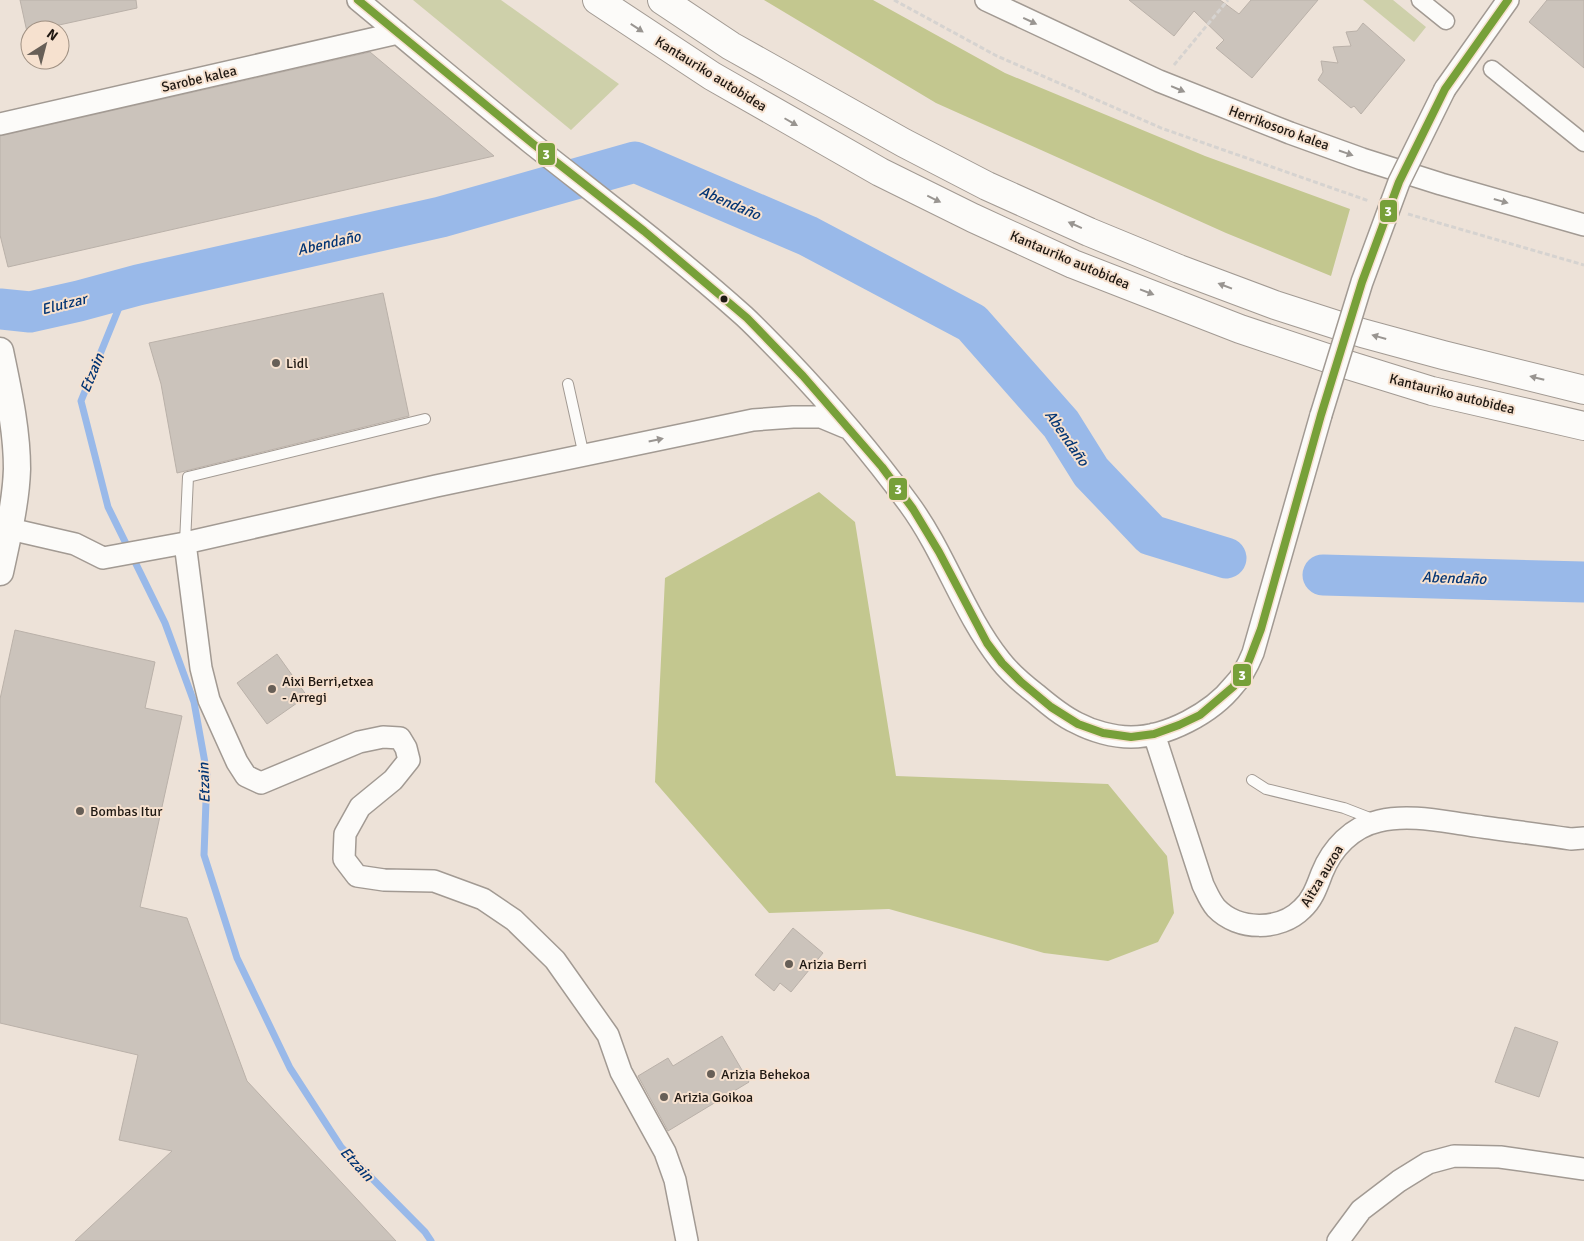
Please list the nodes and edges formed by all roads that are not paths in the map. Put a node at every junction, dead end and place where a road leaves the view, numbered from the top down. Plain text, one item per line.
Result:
1 (358, 0) edge
2 (597, 0) edge
3 (662, 0) edge
4 (986, 0) edge
5 (1420, 0) edge
6 (1508, 0) edge
7 (1446, 21) dead end
8 (398, 33) junction
9 (1492, 69) dead end
10 (0, 124) edge
11 (1584, 143) edge
12 (1584, 225) edge
13 (0, 350) edge
14 (568, 384) dead end
15 (1584, 390) edge
16 (425, 419) dead end
17 (1584, 426) edge
18 (850, 429) junction
19 (584, 456) junction
20 (10, 529) junction
21 (186, 543) junction
22 (0, 572) edge
23 (1154, 734) junction
24 (1252, 780) dead end
25 (1378, 821) junction
26 (1584, 838) edge
27 (1584, 1169) edge
28 (686, 1241) edge
29 (1338, 1241) edge

1 - 8 street
2 -> 17 highway, Kantauriko autobidea
15 -> 3 highway
4 -> 12 street, Herrikosoro kalea
5 - 7 street
6 - 23 street, bridge
8 - 10 street, Sarobe kalea
8 - 18 street
9 - 11 street
13 - 20 street
14 - 19 lane
16 - 21 lane
19 -> 18 street
18 - 23 street
19 - 21 street
20 - 21 street
20 - 22 street
21 - 28 street
23 - 25 street, Aitza auzoa
24 - 25 lane
25 - 26 street, Aitza auzoa
27 - 29 street

